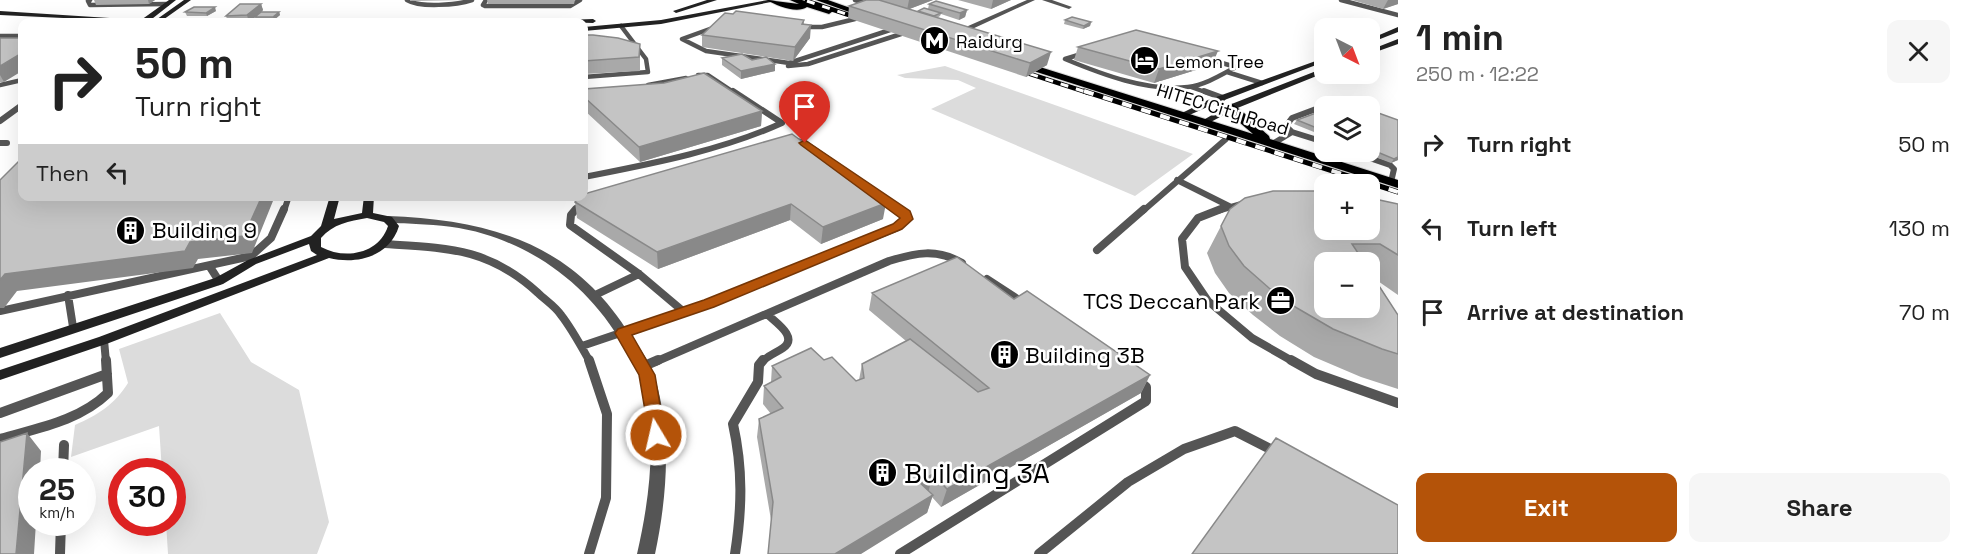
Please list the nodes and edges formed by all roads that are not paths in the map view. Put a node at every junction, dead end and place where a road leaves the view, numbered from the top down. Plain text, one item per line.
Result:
1 (90, 0) edge
2 (188, 0) edge
3 (407, 0) edge
4 (472, 0) edge
5 (486, 0) edge
6 (580, 0) edge
7 (714, 0) edge
8 (772, 0) edge
9 (794, 0) edge
10 (855, 0) edge
11 (1032, 0) edge
12 (1045, 0) edge
13 (1341, 0) edge
14 (167, 1) edge
15 (832, 2) edge
16 (703, 4) junction
17 (819, 4) edge
18 (876, 6) edge
19 (1069, 7) dead end
20 (1398, 8) edge
21 (720, 10) junction
22 (668, 12) junction
23 (1387, 12) junction
24 (0, 13) edge
25 (1398, 15) edge
26 (79, 18) edge
27 (148, 18) edge
28 (162, 18) edge
29 (680, 18) junction
30 (876, 18) edge
31 (855, 19) junction
32 (588, 20) edge
33 (0, 22) edge
34 (18, 22) edge
35 (724, 24) edge
36 (621, 26) junction
37 (792, 26) edge
38 (889, 26) junction
39 (949, 28) edge
40 (588, 29) edge
41 (1398, 29) edge
42 (959, 32) junction
43 (908, 34) joint
44 (0, 36) edge
45 (18, 36) edge
46 (1380, 37) edge
47 (629, 38) junction
48 (618, 39) edge
49 (682, 39) junction
50 (943, 40) joint
51 (1398, 42) edge
52 (954, 43) edge
53 (1380, 48) edge
54 (1314, 64) edge
55 (1227, 72) junction
56 (1314, 74) edge
57 (588, 77) edge
58 (18, 81) edge
59 (1262, 83) junction
60 (0, 85) edge
61 (642, 86) edge
62 (1191, 87) junction
63 (1223, 98) junction
64 (1233, 107) junction
65 (18, 108) edge
66 (1314, 110) edge
67 (1182, 115) junction
68 (0, 122) edge
69 (1204, 122) junction
70 (1292, 132) junction
71 (1226, 139) junction
72 (1314, 139) edge
73 (779, 141) edge
74 (1273, 143) junction
75 (1380, 161) edge
76 (1396, 168) edge
77 (1335, 174) edge
78 (588, 176) edge
79 (1178, 180) junction
80 (1395, 183) edge
81 (1380, 188) edge
82 (1398, 194) edge
83 (286, 201) edge
84 (333, 201) edge
85 (368, 201) edge
86 (593, 202) edge
87 (1256, 202) edge
88 (1229, 206) junction
89 (367, 215) junction
90 (388, 219) junction
91 (326, 227) junction
92 (315, 238) junction
93 (385, 244) junction
94 (1097, 250) dead end
95 (325, 256) junction
96 (967, 266) edge
97 (210, 267) junction
98 (977, 273) edge
99 (639, 274) junction
100 (219, 281) junction
101 (68, 295) junction
102 (593, 296) junction
103 (1026, 305) edge
104 (0, 311) edge
105 (684, 312) junction
106 (767, 314) junction
107 (73, 327) junction
108 (623, 333) junction
109 (104, 340) junction
110 (582, 346) junction
111 (0, 353) edge
112 (642, 367) junction
113 (107, 374) junction
114 (0, 375) edge
115 (1131, 376) edge
116 (1398, 403) edge
117 (0, 413) edge
118 (0, 440) edge
119 (64, 445) dead end
120 (64, 458) edge
121 (1287, 458) edge
122 (61, 536) edge
123 (60, 554) edge
124 (589, 554) edge
125 (646, 554) edge
126 (735, 554) edge
127 (900, 554) edge
128 (1039, 554) edge

1 - 14 lane
2 - 28 street
3 - 4 lane
5 - 6 lane
7 - 16 street
8 - 17 main road
8 - 21 street
9 - 17 main road
10 - 18 lane
11 - 42 street
12 - 19 street
13 - 23 lane
14 - 27 street
15 - 17 main road
15 - 30 main road
16 - 21 street
16 - 22 street
17 - 31 main road
20 - 23 lane
21 - 29 street
22 - 29 street
22 - 32 street
23 - 25 lane
24 - 26 street
29 - 36 street
31 - 37 lane
31 - 38 main road
33 - 34 street
35 - 49 lane
36 - 40 street
36 - 47 lane
38 - 43 main road
38 - 49 lane
39 - 42 lane
41 - 46 street
42 - 50 street
43 - 49 lane
44 - 45 lane
47 - 48 lane
47 - 57 lane
50 - 52 main road
51 - 53 street
54 - 59 street
55 - 59 lane
55 - 62 lane
55 - 62 lane
56 - 64 street
58 - 60 lane
59 - 63 street
61 - 78 lane
62 - 63 lane
63 - 67 street
64 - 69 street
64 - 74 main road
65 - 68 lane
66 - 70 lane
67 - 69 main road, HITEC City Road
67 - 71 main road, HITEC City Road
69 - 74 main road, HITEC City Road
70 - 72 lane
70 - 74 lane
71 - 77 main road, HITEC City Road
71 - 79 lane
73 - 105 lane
74 - 80 main road, HITEC City Road
75 - 76 lane
76 - 80 lane
79 - 88 lane
79 - 94 lane
81 - 82 main road, HITEC City Road
83 - 97 lane
84 - 91 street
85 - 89 street
86 - 99 lane
87 - 88 lane
88 - 116 lane
89 - 90 street
89 - 91 street
90 - 93 street
90 - 102 street
91 - 92 street
92 - 95 street
92 - 100 street
93 - 95 street
93 - 110 lane
95 - 109 street
96 - 106 lane
97 - 100 lane
97 - 101 lane
98 - 103 lane
99 - 102 lane
99 - 105 lane
100 - 107 street
101 - 104 lane
101 - 107 lane
102 - 108 street
105 - 108 lane
106 - 112 lane
106 - 126 lane
107 - 111 street
108 - 110 lane
108 - 112 street
109 - 113 lane
109 - 114 street
110 - 124 lane
112 - 125 street
113 - 117 lane
113 - 118 lane
115 - 127 lane
119 - 120 lane
121 - 128 lane
122 - 123 lane

